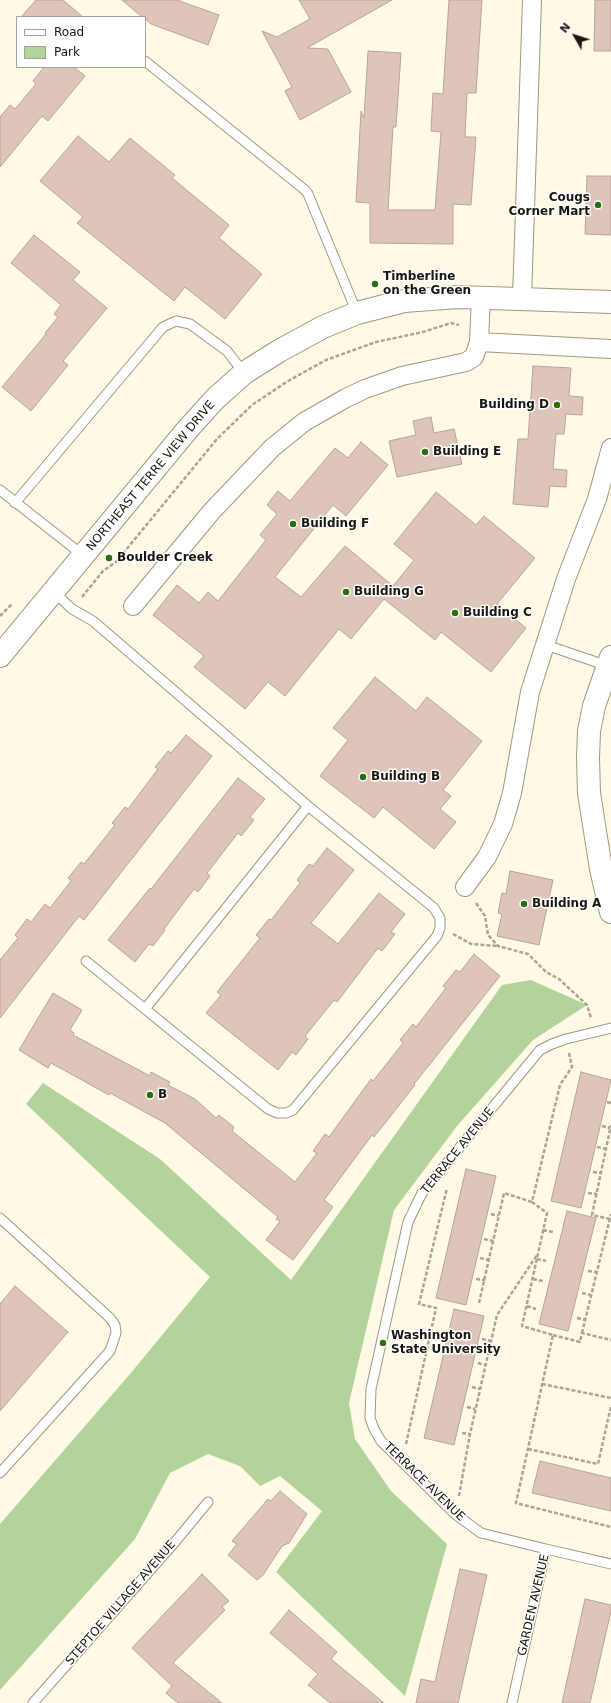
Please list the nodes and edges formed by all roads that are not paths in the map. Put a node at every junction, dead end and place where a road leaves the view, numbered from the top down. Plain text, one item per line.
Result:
1 (532, 0) edge
2 (146, 62) edge
3 (481, 297) junction
4 (522, 298) junction
5 (611, 302) edge
6 (357, 313) junction
7 (478, 342) junction
8 (611, 349) edge
9 (244, 373) junction
10 (611, 448) edge
11 (0, 490) edge
12 (15, 503) junction
13 (84, 556) junction
14 (54, 592) junction
15 (133, 606) dead end
16 (546, 645) junction
17 (0, 656) edge
18 (610, 661) edge
19 (308, 806) junction
20 (465, 887) road end
21 (611, 912) edge
22 (86, 961) dead end
23 (145, 1009) junction
24 (611, 1028) edge
25 (0, 1218) edge
26 (0, 1473) edge
27 (208, 1502) dead end
28 (546, 1549) junction
29 (611, 1564) edge
30 (33, 1703) edge
31 (512, 1703) edge

1 - 4 street
2 - 6 lane
3 - 4 main road, NORTHEAST TERRE VIEW DRIVE
3 - 6 main road, NORTHEAST TERRE VIEW DRIVE
3 - 7 street
4 - 5 main road, NORTHEAST TERRE VIEW DRIVE
6 - 9 main road, NORTHEAST TERRE VIEW DRIVE
7 - 8 street
7 - 15 street
9 - 12 lane
9 - 13 main road, NORTHEAST TERRE VIEW DRIVE
10 - 16 street
11 - 12 lane
12 - 13 lane
13 - 14 main road, NORTHEAST TERRE VIEW DRIVE
14 - 17 main road, NORTHEAST TERRE VIEW DRIVE
14 - 19 lane
16 - 18 lane
16 - 20 street
18 - 21 main road
19 - 23 lane
19 - 23 lane
22 - 23 lane
24 - 28 lane, TERRACE AVENUE
25 - 26 lane
27 - 30 lane, STEPTOE VILLAGE AVENUE
28 - 29 lane, GARDEN AVENUE
28 - 31 lane, GARDEN AVENUE

